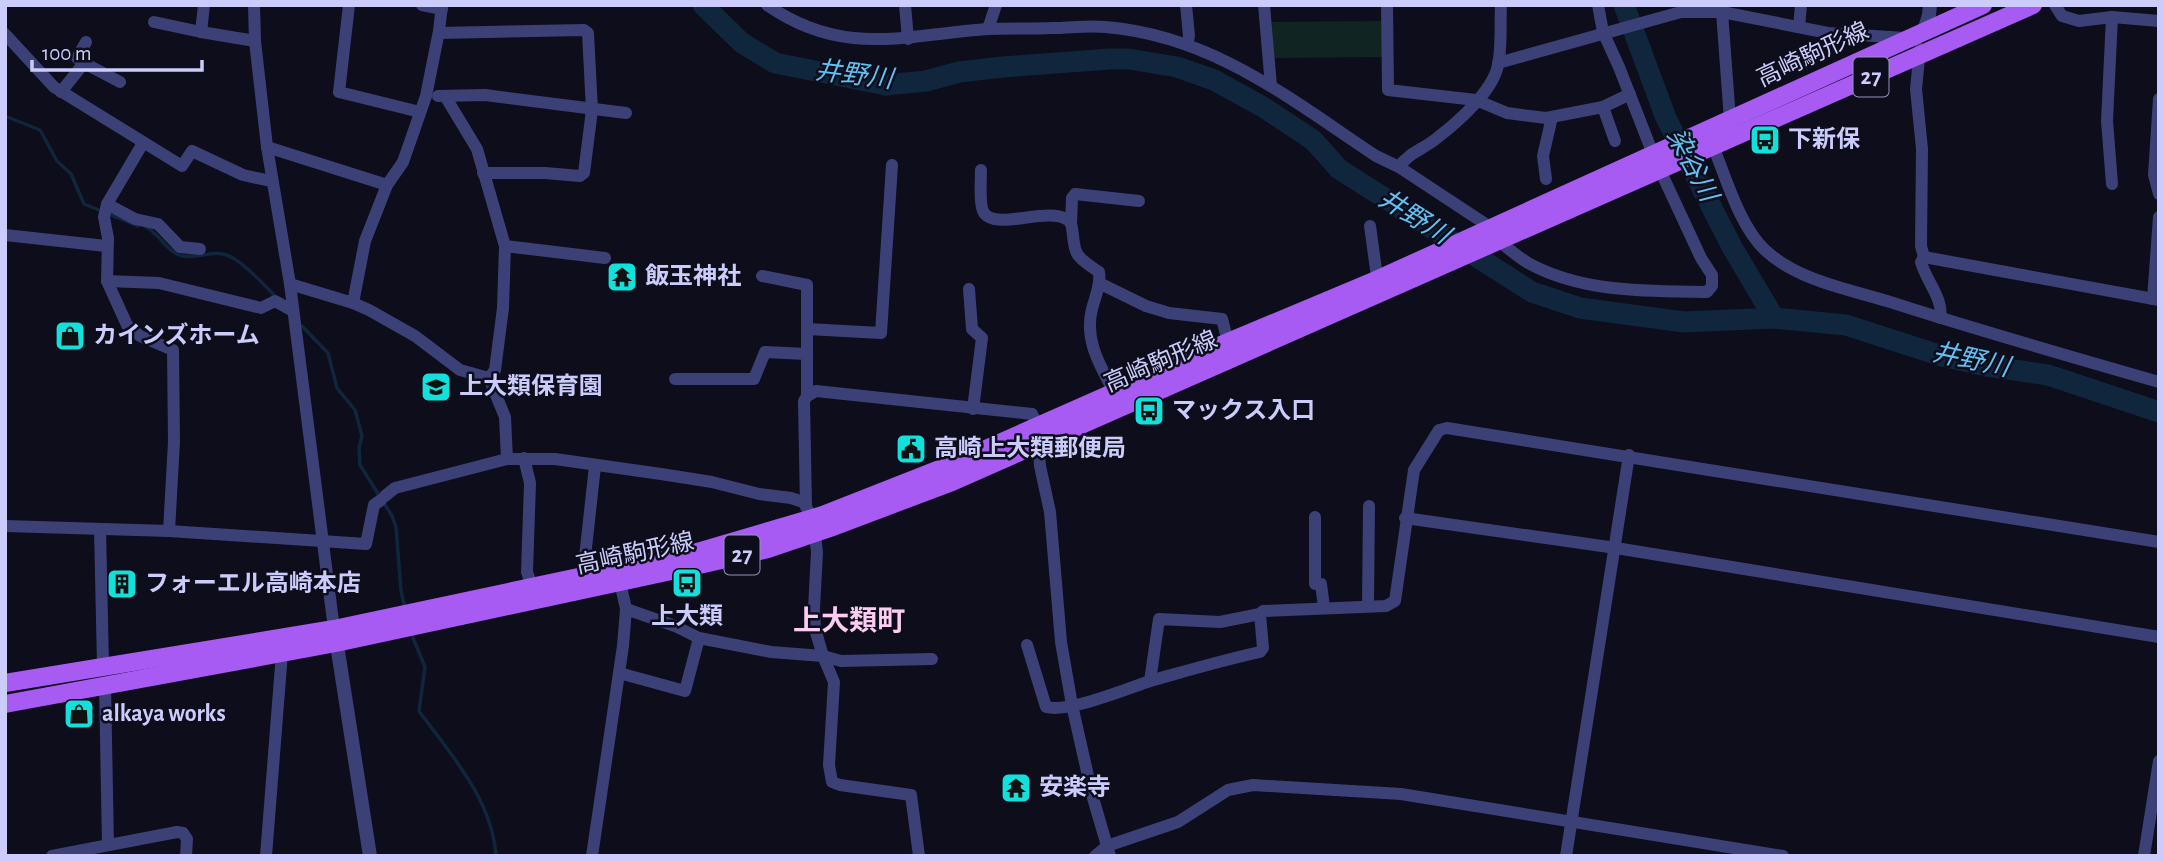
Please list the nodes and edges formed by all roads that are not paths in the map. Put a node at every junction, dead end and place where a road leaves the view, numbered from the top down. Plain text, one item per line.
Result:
1 (204, 5) edge
2 (254, 5) edge
3 (349, 5) edge
4 (422, 5) edge
5 (767, 5) edge
6 (905, 5) edge
7 (996, 5) edge
8 (1186, 5) edge
9 (1264, 5) edge
10 (1387, 5) edge
11 (1501, 5) edge
12 (1598, 5) edge
13 (1801, 5) edge
14 (1930, 5) edge
15 (1983, 5) edge
16 (2033, 5) edge
17 (2055, 5) edge
18 (442, 7) edge
19 (1681, 8) edge
20 (1722, 12) junction
21 (1760, 12) edge
22 (2121, 13) edge
23 (2159, 21) edge
24 (154, 22) dead end
25 (1799, 27) junction
26 (988, 29) junction
27 (201, 32) junction
28 (1606, 32) junction
29 (439, 33) junction
30 (5, 34) edge
31 (1916, 35) junction
32 (908, 39) junction
33 (255, 41) junction
34 (86, 42) dead end
35 (1186, 45) junction
36 (1919, 57) junction
37 (84, 63) junction
38 (1498, 63) junction
39 (120, 82) dead end
40 (1271, 86) junction
41 (61, 92) junction
42 (1630, 94) junction
43 (426, 96) junction
44 (445, 96) junction
45 (2159, 99) edge
46 (1476, 100) junction
47 (1603, 107) junction
48 (592, 110) junction
49 (419, 112) junction
50 (626, 113) dead end
51 (1552, 117) junction
52 (1730, 120) junction
53 (1615, 141) dead end
54 (1708, 142) junction
55 (144, 143) junction
56 (267, 147) junction
57 (1659, 161) junction
58 (892, 165) dead end
59 (1399, 167) junction
60 (981, 170) dead end
61 (483, 173) junction
62 (2157, 175) edge
63 (1546, 179) dead end
64 (271, 181) junction
65 (2112, 184) dead end
66 (387, 185) junction
67 (2159, 194) edge
68 (1139, 201) dead end
69 (107, 204) junction
70 (2159, 217) edge
71 (1071, 224) junction
72 (1370, 226) dead end
73 (5, 235) edge
74 (1490, 237) junction
75 (106, 246) junction
76 (505, 246) junction
77 (200, 249) dead end
78 (1924, 257) junction
79 (605, 258) dead end
80 (762, 276) dead end
81 (107, 281) junction
82 (1099, 283) junction
83 (290, 284) junction
84 (1379, 286) junction
85 (969, 289) dead end
86 (2156, 300) edge
87 (353, 303) junction
88 (293, 311) junction
89 (1940, 318) junction
90 (807, 329) junction
91 (1228, 342) junction
92 (806, 354) junction
93 (489, 377) junction
94 (675, 379) dead end
95 (2159, 382) edge
96 (1114, 392) junction
97 (807, 396) junction
98 (974, 409) junction
99 (1037, 434) junction
100 (1629, 455) junction
101 (524, 458) junction
102 (507, 459) junction
103 (595, 466) junction
104 (1369, 506) dead end
105 (1315, 517) dead end
106 (811, 518) junction
107 (1405, 518) junction
108 (5, 526) edge
109 (100, 529) junction
110 (169, 531) junction
111 (321, 542) junction
112 (2159, 542) edge
113 (1616, 548) junction
114 (583, 575) junction
115 (620, 582) junction
116 (532, 586) junction
117 (1368, 606) junction
118 (1324, 607) junction
119 (626, 609) junction
120 (1259, 614) junction
121 (335, 636) junction
122 (2159, 637) edge
123 (699, 638) junction
124 (1027, 645) dead end
125 (282, 653) junction
126 (823, 656) junction
127 (932, 659) dead end
128 (103, 666) junction
129 (620, 673) junction
130 (1150, 681) junction
131 (5, 683) edge
132 (105, 685) junction
133 (5, 704) edge
134 (1072, 705) junction
135 (2159, 761) edge
136 (1572, 821) junction
137 (108, 845) junction
138 (1109, 851) edge
139 (52, 856) edge
140 (186, 856) edge
141 (267, 856) edge
142 (370, 856) edge
143 (593, 856) edge
144 (919, 856) edge
145 (1095, 856) edge
146 (1566, 856) edge
147 (1783, 856) edge
148 (2144, 856) edge

1 - 27 street
2 - 33 street
3 - 49 street
4 - 18 street
5 - 32 street
6 - 32 street
7 - 26 street
8 - 35 street
9 - 40 street
10 - 46 street
11 - 38 street
12 - 28 street
13 - 25 street
14 - 31 street
15 - 31 main road, 高崎駒形線 / 27
16 - 36 main road, 高崎駒形線 / 27
17 - 22 street
18 - 29 street
19 - 20 street
19 - 28 street
20 - 21 street
20 - 52 street
21 - 25 street
22 - 23 street
22 - 65 street
24 - 27 street
25 - 31 street
26 - 32 street
26 - 35 street
27 - 33 street
28 - 38 street
28 - 42 street
29 - 43 street
29 - 48 street
30 - 41 street
31 - 36 street
31 - 52 main road, 高崎駒形線 / 27
33 - 56 street
34 - 37 street
35 - 40 street
36 - 54 main road, 高崎駒形線 / 27
36 - 78 street
37 - 39 street
37 - 41 street
38 - 46 street
40 - 59 street
41 - 55 street
42 - 47 street
42 - 57 street
43 - 44 street
43 - 49 street
44 - 48 street
44 - 61 street
45 - 62 street
46 - 51 street
46 - 59 street
47 - 51 street
47 - 53 street
48 - 50 street
48 - 61 street
49 - 66 street
51 - 63 street
52 - 54 main road, 高崎駒形線 / 27
54 - 57 main road, 27
54 - 89 street
55 - 64 street
55 - 69 street
56 - 64 street
56 - 66 street
57 - 74 main road, 27
57 - 74 street
58 - 90 street
59 - 74 street
60 - 71 street
61 - 76 street
62 - 67 street
64 - 83 street
66 - 87 street
68 - 71 street
69 - 75 street
69 - 77 street
70 - 86 street
71 - 82 street
72 - 84 street
73 - 75 street
74 - 84 main road, 高崎駒形線 / 27
75 - 81 street
76 - 79 street
76 - 93 street
78 - 86 street
78 - 89 street
80 - 90 street
81 - 88 street
81 - 110 street
82 - 91 street
82 - 96 street
83 - 87 street
83 - 88 street
84 - 91 main road, 高崎駒形線 / 27
84 - 99 main road, 高崎駒形線 / 27
85 - 98 street
87 - 93 street
88 - 111 street
89 - 95 street
90 - 92 street
91 - 96 main road, 高崎駒形線 / 27
92 - 94 street
92 - 97 street
93 - 102 street
96 - 99 main road, 高崎駒形線 / 27
97 - 98 street
97 - 106 street
98 - 99 street
99 - 106 main road, 高崎駒形線 / 27
99 - 134 street
100 - 107 street
100 - 112 street
100 - 113 street
101 - 102 street
101 - 103 street
101 - 116 street
102 - 111 street
103 - 106 street
103 - 114 street
104 - 117 street
105 - 118 street
106 - 114 main road, 高崎駒形線 / 27
106 - 115 main road, 高崎駒形線 / 27
106 - 126 street
107 - 113 street
107 - 117 street
108 - 109 street
109 - 110 street
109 - 128 street
110 - 111 street
111 - 121 street
113 - 122 street
113 - 136 street
114 - 116 main road, 高崎駒形線 / 27
115 - 119 street
115 - 121 main road, 高崎駒形線 / 27
116 - 121 main road, 高崎駒形線 / 27
117 - 118 street
118 - 120 street
119 - 123 street
119 - 129 street
120 - 130 street
120 - 130 street
121 - 125 main road, 高崎駒形線 / 27
121 - 128 main road, 高崎駒形線 / 27
121 - 142 street
123 - 126 street
123 - 129 street
124 - 134 street
125 - 132 main road, 高崎駒形線 / 27
125 - 141 street
126 - 127 street
126 - 144 street
128 - 131 main road, 高崎駒形線 / 27
129 - 143 street
130 - 134 street
132 - 133 main road, 高崎駒形線 / 27
132 - 137 street
134 - 138 street
135 - 148 street
136 - 138 street
136 - 146 street
136 - 147 street
137 - 139 street
137 - 140 street
138 - 145 street

